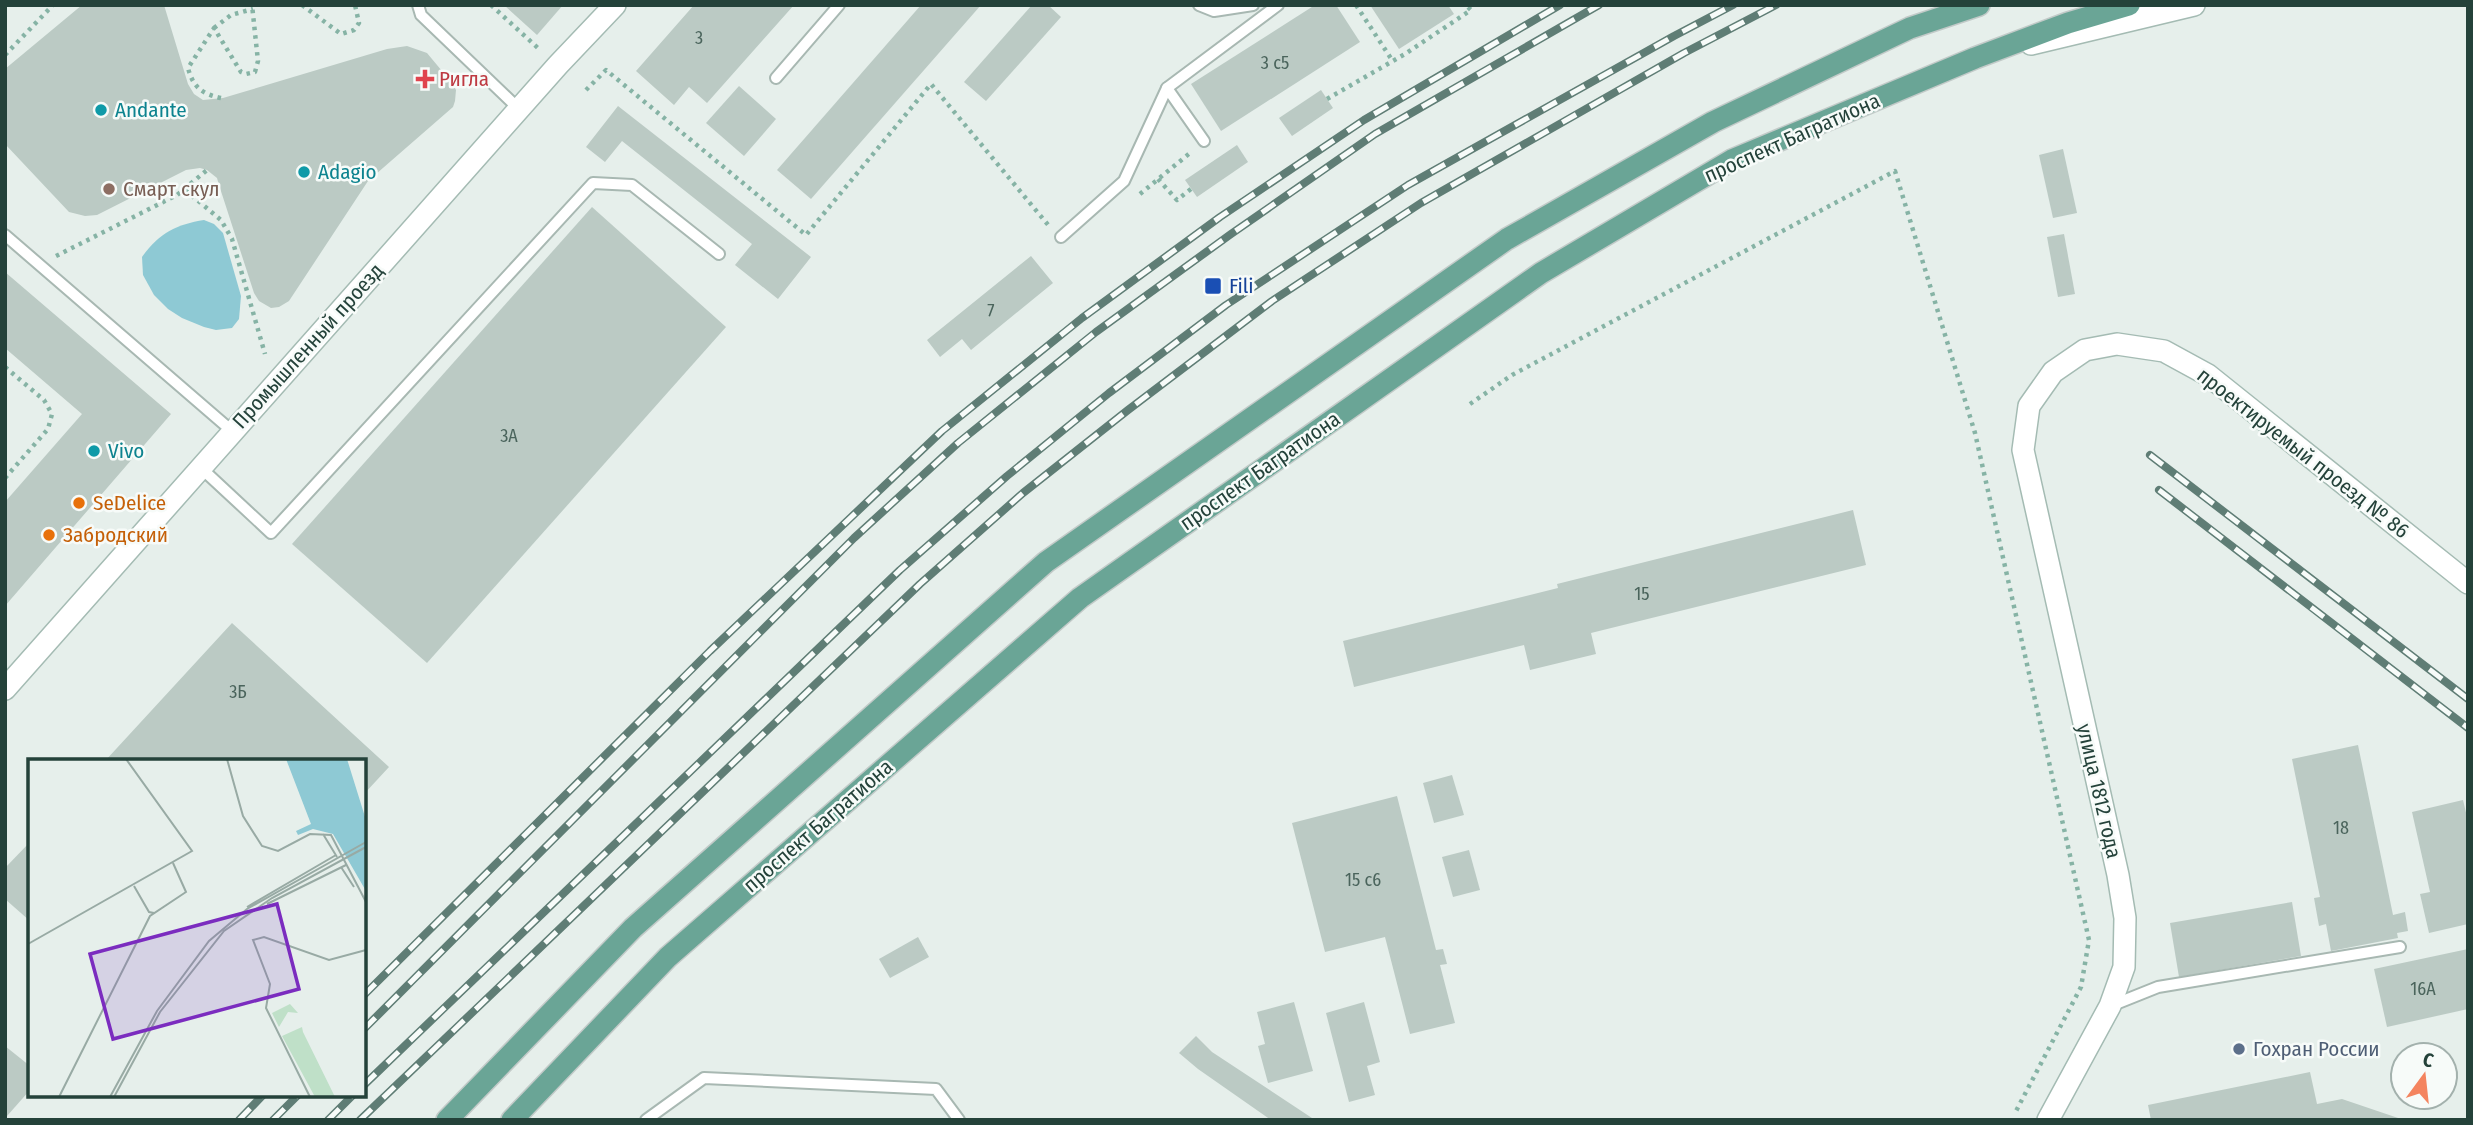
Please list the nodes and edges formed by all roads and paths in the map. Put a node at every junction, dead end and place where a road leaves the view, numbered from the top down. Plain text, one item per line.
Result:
1 (53, 5) edge
2 (302, 5) edge
3 (355, 5) edge
4 (418, 5) edge
5 (491, 5) edge
6 (615, 5) edge
7 (839, 5) edge
8 (1199, 5) edge
9 (1253, 5) edge
10 (1278, 5) edge
11 (1356, 5) edge
12 (1466, 5) edge
13 (1962, 5) edge
14 (1979, 5) edge
15 (2129, 5) edge
16 (2194, 5) edge
17 (252, 7) edge
18 (214, 28) junction
19 (1910, 28) junction
20 (539, 49) dead end
21 (5, 55) edge
22 (1975, 58) junction
23 (1392, 60) junction
24 (776, 78) dead end
25 (1167, 88) junction
26 (586, 90) dead end
27 (221, 98) dead end
28 (1327, 99) dead end
29 (519, 109) junction
30 (1204, 141) joint
31 (207, 170) dead end
32 (1158, 179) junction
33 (1191, 189) dead end
34 (185, 190) junction
35 (1139, 195) dead end
36 (1057, 234) joint
37 (5, 235) edge
38 (719, 254) dead end
39 (39, 264) junction
40 (265, 354) dead end
41 (5, 367) edge
42 (1469, 404) dead end
43 (232, 431) junction
44 (2023, 450) joint
45 (200, 467) junction
46 (5, 478) edge
47 (2468, 583) edge
48 (5, 689) edge
49 (2400, 947) dead end
50 (2110, 1006) junction
51 (2015, 1113) dead end
52 (447, 1120) edge
53 (512, 1120) edge
54 (646, 1120) edge
55 (960, 1120) edge
56 (2048, 1120) edge

1 - 21 path
2 - 3 path
4 - 29 lane
5 - 20 path
6 - 29 street, Промышленный проезд
7 - 24 lane
8 - 9 lane
10 - 25 lane
11 - 23 path
12 - 23 path
13 - 19 street
14 - 19 main road, проспект Багратиона
15 - 22 main road, проспект Багратиона
16 - 22 street
17 - 18 path
17 - 18 path
18 - 27 path
19 - 52 main road, проспект Багратиона
22 - 53 main road, проспект Багратиона
23 - 28 path
25 - 30 lane
25 - 36 lane
26 - 36 path
29 - 43 street, Промышленный проезд
30 - 32 path
31 - 34 path
32 - 33 path
32 - 35 path
34 - 39 path
34 - 40 path
37 - 39 lane
38 - 45 lane
39 - 43 lane
41 - 46 path
42 - 51 path
43 - 45 street, Промышленный проезд
44 - 47 street, проектируемый проезд № 86
44 - 50 street, улица 1812 года
45 - 48 street, Промышленный проезд
49 - 50 lane
50 - 56 street, улица 1812 года
54 - 55 lane

